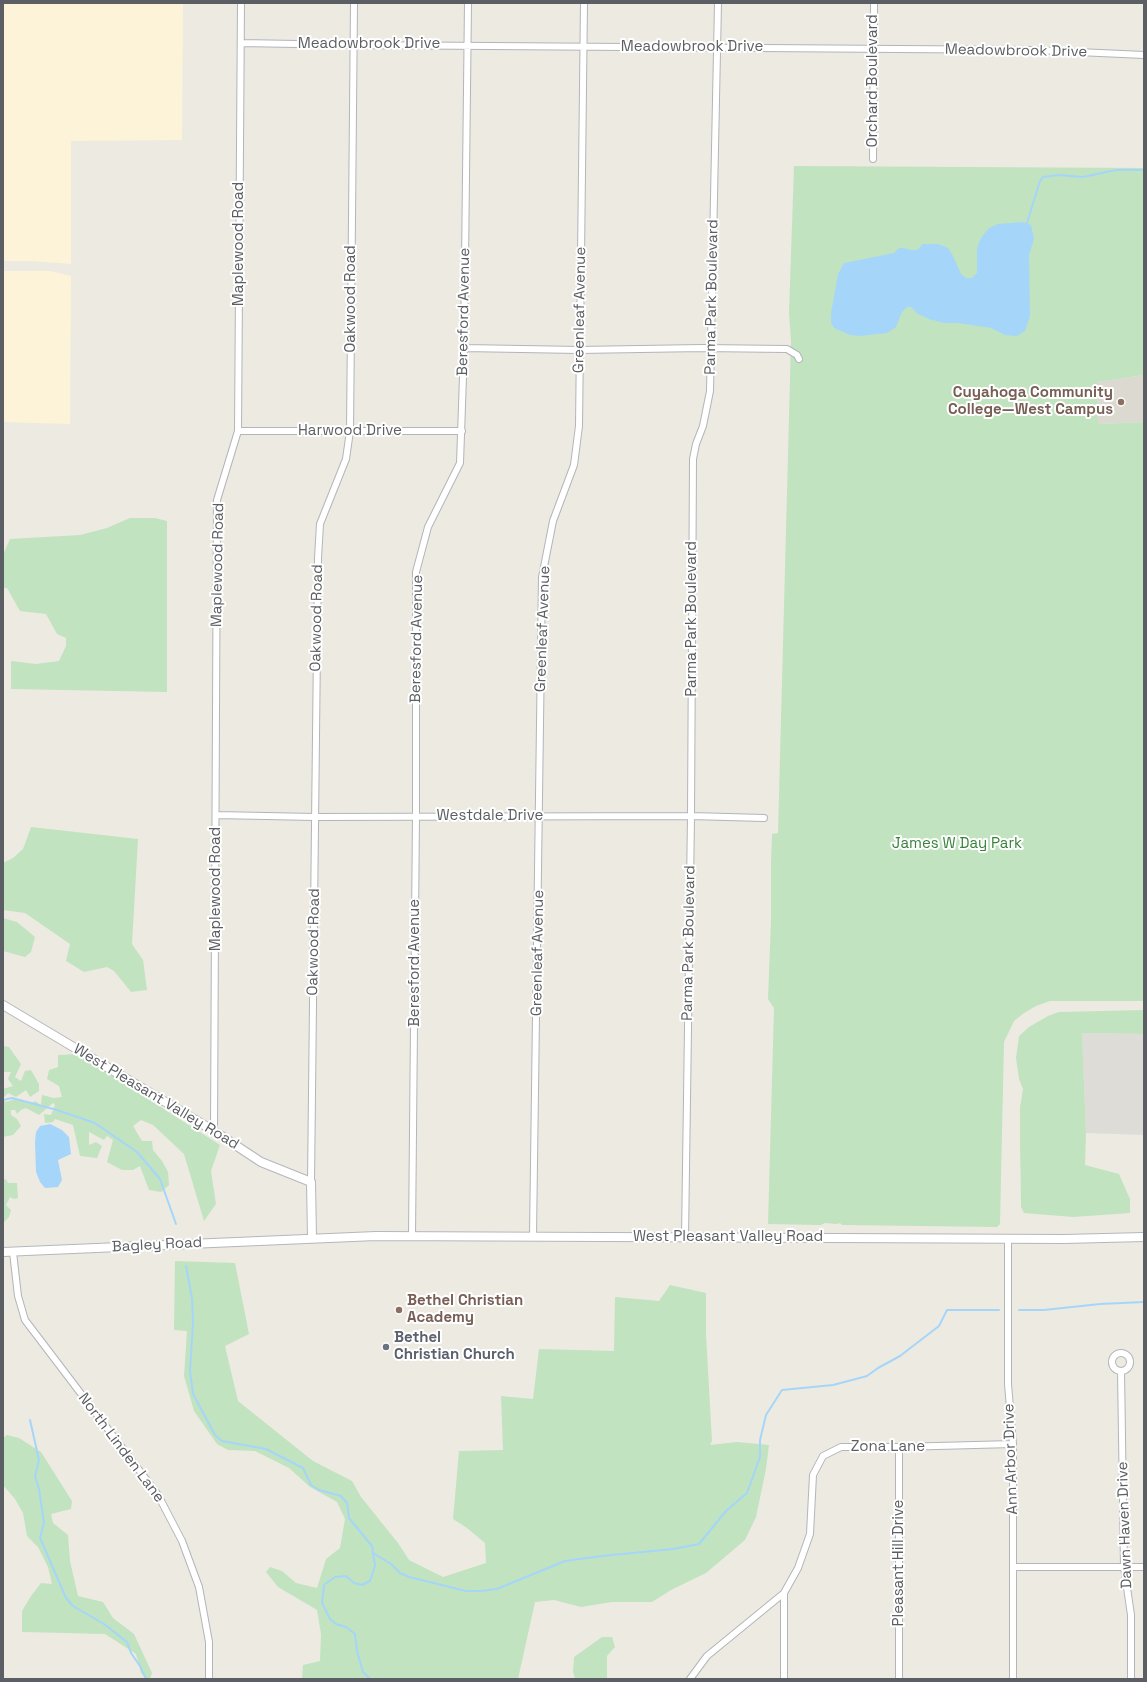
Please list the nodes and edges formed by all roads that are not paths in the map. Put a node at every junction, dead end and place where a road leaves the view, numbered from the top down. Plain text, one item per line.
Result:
1 (241, 3) edge
2 (354, 3) edge
3 (468, 3) edge
4 (584, 3) edge
5 (718, 3) edge
6 (874, 3) edge
7 (241, 43) junction
8 (353, 45) junction
9 (467, 45) junction
10 (584, 46) junction
11 (717, 48) junction
12 (873, 48) junction
13 (1144, 55) edge
14 (873, 159) dead end
15 (464, 348) junction
16 (712, 348) junction
17 (579, 350) junction
18 (799, 359) dead end
19 (238, 431) junction
20 (350, 431) junction
21 (462, 431) junction
22 (216, 815) junction
23 (416, 816) junction
24 (540, 816) junction
25 (691, 816) junction
26 (315, 817) junction
27 (764, 818) dead end
28 (3, 1005) edge
29 (214, 1131) junction
30 (311, 1182) junction
31 (412, 1236) junction
32 (533, 1236) junction
33 (1144, 1237) edge
34 (312, 1238) junction
35 (685, 1238) junction
36 (1008, 1239) junction
37 (3, 1252) edge
38 (13, 1252) junction
39 (1120, 1371) dead end
40 (1013, 1444) junction
41 (899, 1447) junction
42 (1013, 1567) junction
43 (1124, 1567) junction
44 (1144, 1567) edge
45 (784, 1593) junction
46 (209, 1679) edge
47 (690, 1679) edge
48 (784, 1679) edge
49 (899, 1679) edge
50 (1013, 1679) edge
51 (1131, 1679) edge

1 - 7 street, Maplewood Road
2 - 8 street, Oakwood Road
3 - 9 street, Beresford Avenue
4 - 10 street, Greenleaf Avenue
5 - 11 street, Parma Park Boulevard
6 - 12 street, Orchard Boulevard
7 - 8 street, Meadowbrook Drive
7 - 19 street, Maplewood Road
8 - 9 street, Meadowbrook Drive
8 - 20 street, Oakwood Road
9 - 10 street, Meadowbrook Drive
9 - 15 street, Beresford Avenue
10 - 11 street, Meadowbrook Drive
10 - 17 street, Greenleaf Avenue
11 - 12 street, Meadowbrook Drive
11 - 16 street, Parma Park Boulevard
12 - 13 street, Meadowbrook Drive
12 - 14 street, Orchard Boulevard
15 - 17 street
15 - 21 street, Beresford Avenue
16 - 17 street
16 - 18 street
16 - 25 street, Parma Park Boulevard
17 - 24 street, Greenleaf Avenue
19 - 20 street, Harwood Drive
19 - 22 street, Maplewood Road
20 - 21 street, Harwood Drive
20 - 26 street, Oakwood Road
21 - 23 street, Beresford Avenue
22 - 26 street, Westdale Drive
22 - 29 street, Maplewood Road
23 - 24 street, Westdale Drive
23 - 26 street, Westdale Drive
23 - 31 street, Beresford Avenue
24 - 25 street, Westdale Drive
24 - 32 street, Greenleaf Avenue
25 - 27 street, Westdale Drive
25 - 35 street, Parma Park Boulevard
26 - 30 street, Oakwood Road
28 - 29 main road, West Pleasant Valley Road
29 - 30 main road, West Pleasant Valley Road
30 - 34 main road, Oakwood Road
31 - 32 main road, West Pleasant Valley Road
31 - 34 main road, West Pleasant Valley Road
32 - 35 main road, West Pleasant Valley Road
33 - 36 main road, West Pleasant Valley Road
34 - 38 main road, Bagley Road
35 - 36 main road, West Pleasant Valley Road
36 - 40 street, Ann Arbor Drive
37 - 38 main road, Bagley Road
38 - 46 street, North Linden Lane
39 - 43 street, Dawn Haven Drive
40 - 41 street, Zona Lane
40 - 42 street, Ann Arbor Drive
41 - 45 street, Zona Lane
41 - 49 street, Pleasant Hill Drive
42 - 43 street
42 - 50 street, Ann Arbor Drive
43 - 44 street
43 - 51 street, Dawn Haven Drive
45 - 47 street, Zona Lane
45 - 48 street

